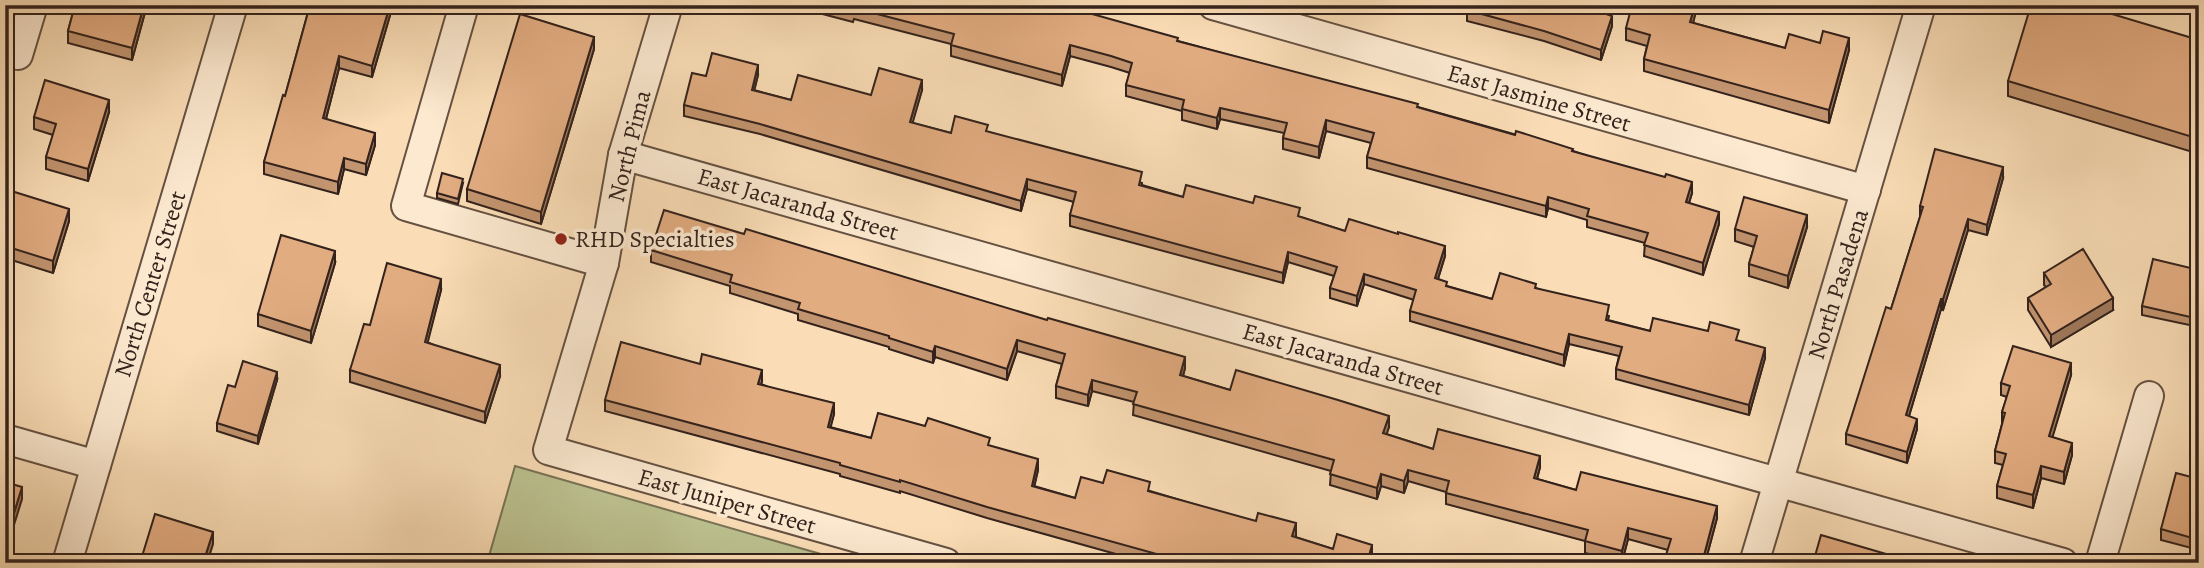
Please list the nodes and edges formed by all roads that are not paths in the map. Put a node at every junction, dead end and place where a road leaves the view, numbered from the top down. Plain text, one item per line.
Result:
1 (33, 5) edge
2 (233, 5) edge
3 (464, 5) edge
4 (668, 5) edge
5 (1213, 5) edge
6 (1921, 5) edge
7 (5, 52) edge
8 (623, 155) junction
9 (1866, 190) junction
10 (604, 263) junction
11 (2149, 396) dead end
12 (5, 439) edge
13 (548, 450) joint
14 (96, 465) junction
15 (1778, 482) junction
16 (67, 563) edge
17 (946, 563) edge
18 (1754, 563) edge
19 (2063, 563) edge
20 (2100, 563) edge

1 - 7 street
2 - 14 street, North Center Street
3 - 10 street
4 - 8 street, North Pima
5 - 9 street, East Jasmine Street
6 - 9 street, North Pasadena
8 - 10 street, North Pima
8 - 15 street, East Jacaranda Street
9 - 15 street, North Pasadena
10 - 13 street, North Pima
11 - 20 street
12 - 14 street
13 - 17 street, East Juniper Street
14 - 16 street, North Center Street
15 - 18 street, North Pasadena
15 - 19 street, East Jacaranda Street

